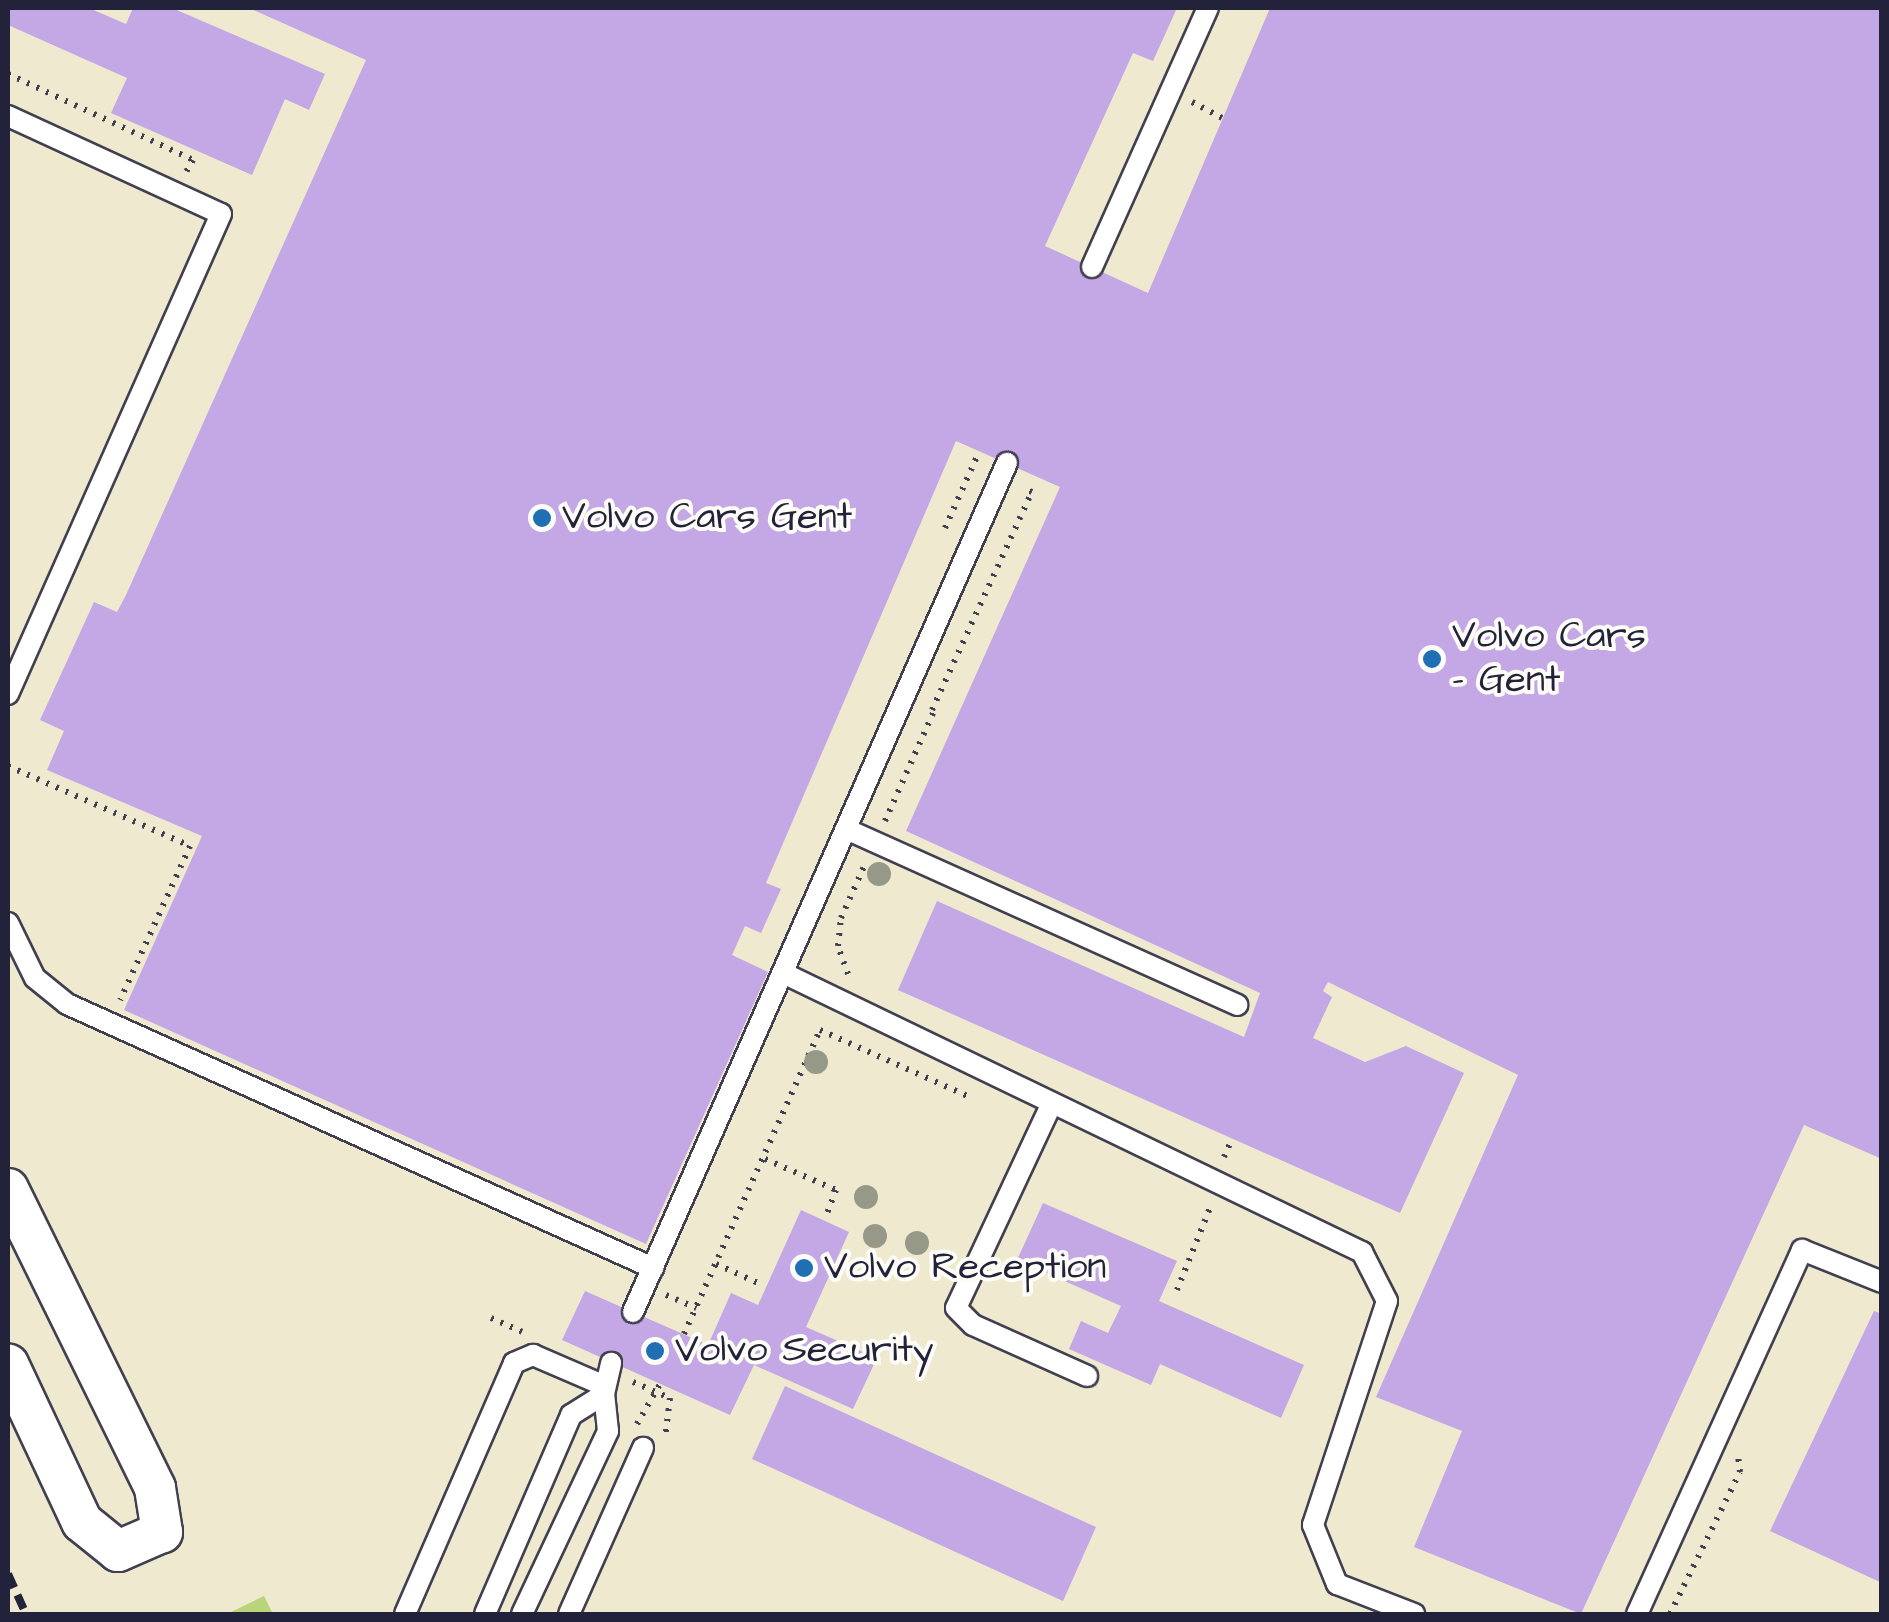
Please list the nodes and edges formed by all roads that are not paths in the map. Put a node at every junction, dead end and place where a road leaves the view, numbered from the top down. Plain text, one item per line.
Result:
1 (1208, 8) edge
2 (8, 116) edge
3 (1092, 267) dead end
4 (1007, 463) dead end
5 (8, 694) edge
6 (846, 828) junction
7 (8, 924) edge
8 (783, 973) junction
9 (1237, 1004) dead end
10 (1052, 1102) junction
11 (8, 1190) edge
12 (653, 1268) junction
13 (1882, 1282) edge
14 (633, 1312) dead end
15 (611, 1362) dead end
16 (8, 1364) edge
17 (1087, 1376) dead end
18 (604, 1390) junction
19 (637, 1441) road end
20 (404, 1614) edge
21 (485, 1614) edge
22 (522, 1614) edge
23 (570, 1614) edge
24 (1414, 1614) edge
25 (1636, 1614) edge

1 - 3 lane
2 - 5 lane
4 - 6 lane
6 - 8 lane
6 - 9 lane
7 - 12 lane
8 - 10 lane
8 - 12 lane
10 - 17 lane
10 - 24 lane
11 - 16 street
12 - 14 lane
13 - 25 lane
15 - 18 lane
18 - 20 lane
18 - 21 lane
18 - 22 lane
19 - 23 lane

